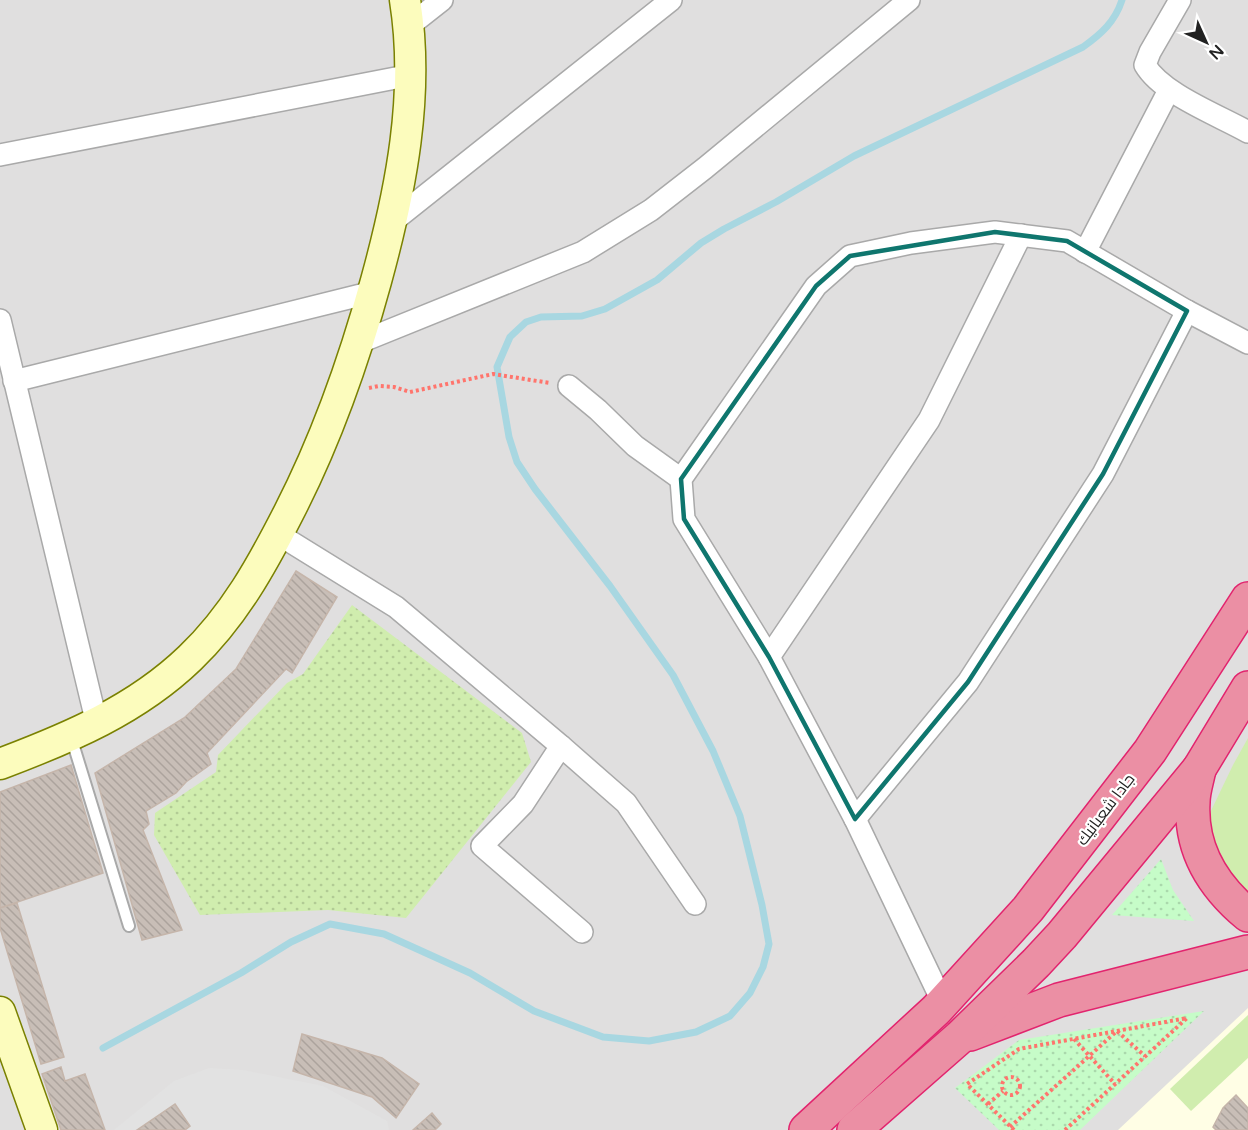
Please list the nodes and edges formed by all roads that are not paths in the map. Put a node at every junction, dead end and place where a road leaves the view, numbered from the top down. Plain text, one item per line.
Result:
1 (442, 0) edge
2 (671, 0) edge
3 (909, 0) edge
4 (1180, 0) edge
5 (407, 13) edge
6 (411, 75) junction
7 (1169, 90) junction
8 (1248, 132) edge
9 (0, 155) edge
10 (392, 222) junction
11 (1021, 235) junction
12 (1085, 252) junction
13 (373, 292) junction
14 (1187, 311) junction
15 (0, 320) edge
16 (1248, 343) edge
17 (358, 344) junction
18 (14, 381) junction
19 (569, 386) road end
20 (681, 479) junction
21 (278, 534) junction
22 (1248, 599) edge
23 (769, 657) junction
24 (1248, 687) edge
25 (97, 724) junction
26 (71, 736) junction
27 (561, 746) junction
28 (0, 764) edge
29 (1200, 766) junction
30 (855, 819) junction
31 (695, 904) dead end
32 (1248, 915) edge
33 (129, 926) dead end
34 (582, 932) dead end
35 (1248, 952) edge
36 (943, 1003) junction
37 (0, 1012) edge
38 (960, 1037) junction
39 (42, 1130) edge
40 (806, 1130) edge
41 (854, 1130) edge

1 - 5 street
2 - 10 street
3 - 17 street
4 - 7 street
5 - 6 main road
6 - 9 street
6 - 10 main road
7 - 8 street
7 - 12 street
10 - 13 main road
11 - 12 street
11 - 20 street
11 - 23 street
12 - 14 street
13 - 17 main road
13 - 18 street
14 - 16 street
14 - 30 street
15 - 18 street
17 - 21 main road
18 - 25 street
19 - 20 street
20 - 23 street
21 - 25 main road
21 - 27 street
22 - 36 highway, جادا شعبانيك
23 - 30 street
24 - 29 highway
25 - 26 main road
26 - 28 main road
26 - 33 lane
27 - 31 street
27 - 34 street
29 - 32 highway
29 - 38 highway
30 - 36 street
35 - 38 highway
36 - 40 highway, جادا شعبانيك
37 - 39 main road
38 - 41 highway

